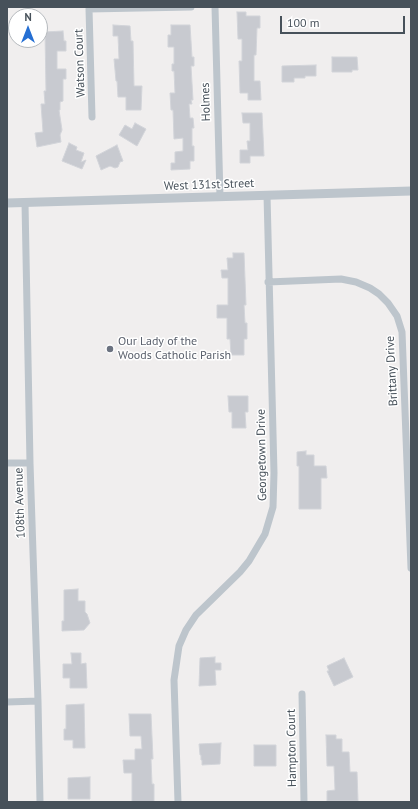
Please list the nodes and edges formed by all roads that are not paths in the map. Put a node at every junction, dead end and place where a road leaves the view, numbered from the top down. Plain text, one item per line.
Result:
1 (191, 7) edge
2 (215, 7) edge
3 (92, 117) dead end
4 (411, 191) edge
5 (266, 195) junction
6 (220, 197) junction
7 (7, 203) edge
8 (25, 203) junction
9 (268, 282) junction
10 (408, 401) edge
11 (7, 463) edge
12 (30, 463) junction
13 (411, 564) edge
14 (411, 568) edge
15 (302, 694) dead end
16 (38, 701) junction
17 (7, 702) edge
18 (40, 802) edge
19 (178, 802) edge
20 (304, 802) edge

1 - 3 street, Watson Court
2 - 6 street, Holmes
4 - 5 street, West 131st Street
5 - 6 street, West 131st Street
5 - 9 street, Georgetown Drive
6 - 8 street, West 131st Street
7 - 8 street, West 131st Street
8 - 12 street, 108th Avenue
9 - 10 street, Brittany Drive
9 - 19 street, Georgetown Drive
10 - 13 street, Brittany Drive
11 - 12 street
12 - 16 street, 108th Avenue
13 - 14 street, Brittany Drive
15 - 20 street, Hampton Court
16 - 17 street
16 - 18 street, 108th Avenue

